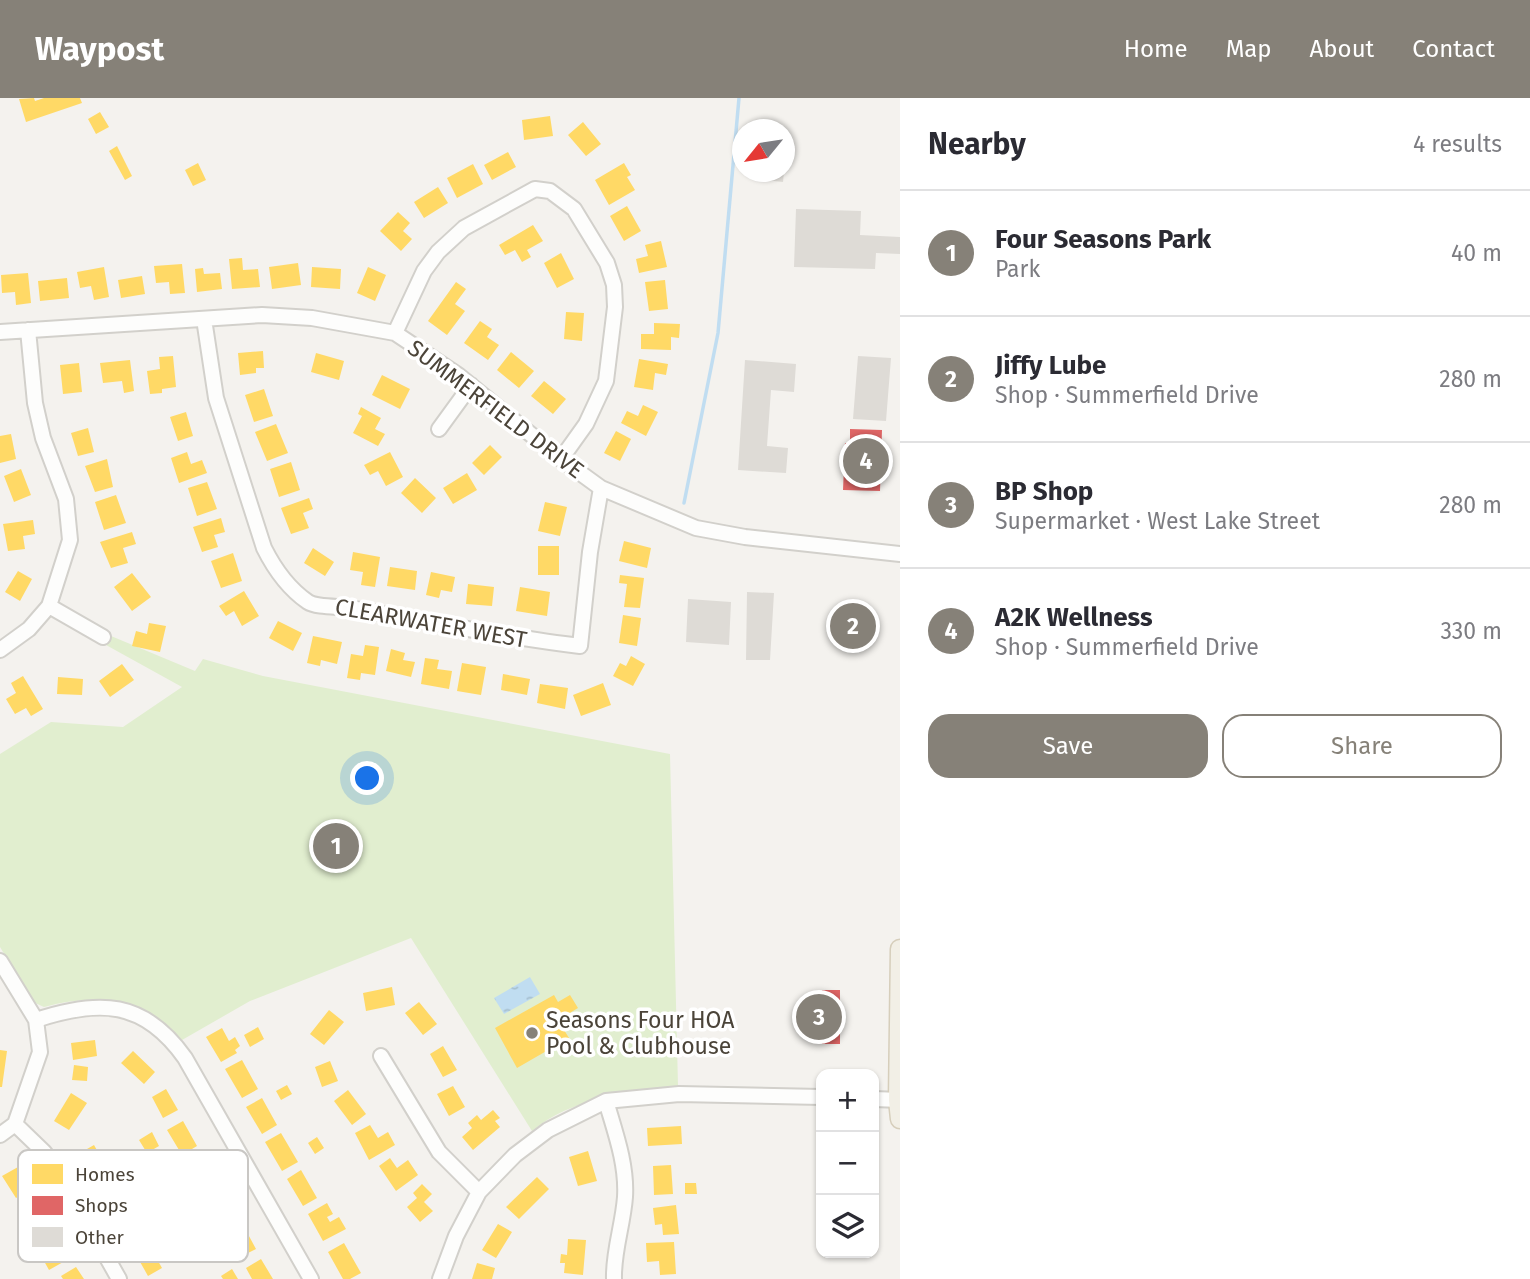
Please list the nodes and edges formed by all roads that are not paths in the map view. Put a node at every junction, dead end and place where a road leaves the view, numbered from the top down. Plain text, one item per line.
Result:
1 (204, 319) junction
2 (28, 330) junction
3 (0, 332) edge
4 (395, 333) junction
5 (471, 385) junction
6 (439, 429) dead end
7 (561, 459) junction
8 (601, 488) junction
9 (900, 554) edge
10 (49, 606) junction
11 (103, 637) dead end
12 (0, 650) edge
13 (900, 949) edge
14 (0, 961) edge
15 (36, 1020) junction
16 (381, 1056) dead end
17 (816, 1097) edge
18 (879, 1099) edge
19 (899, 1100) edge
20 (606, 1101) junction
21 (900, 1119) edge
22 (15, 1124) junction
23 (0, 1135) edge
24 (42, 1150) edge
25 (237, 1150) edge
26 (248, 1168) edge
27 (479, 1192) junction
28 (109, 1262) edge
29 (119, 1279) edge
30 (311, 1279) edge
31 (440, 1279) edge
32 (614, 1279) edge

1 - 2 street, SUMMERFIELD DRIVE
1 - 4 street, SUMMERFIELD DRIVE
1 - 8 street, CLEARWATER WEST
2 - 3 street, SUMMERFIELD DRIVE
2 - 10 street
4 - 5 street, SUMMERFIELD DRIVE
4 - 7 street
5 - 6 street
5 - 7 street, SUMMERFIELD DRIVE
7 - 8 street, SUMMERFIELD DRIVE
8 - 9 street, SUMMERFIELD DRIVE
10 - 11 street
10 - 12 street
13 - 19 main road
14 - 15 street
15 - 22 street
15 - 25 street
16 - 27 street
17 - 20 street
18 - 19 street
19 - 21 main road
20 - 27 street
20 - 32 street
22 - 23 street
22 - 24 street
26 - 30 street
27 - 31 street
28 - 29 street

